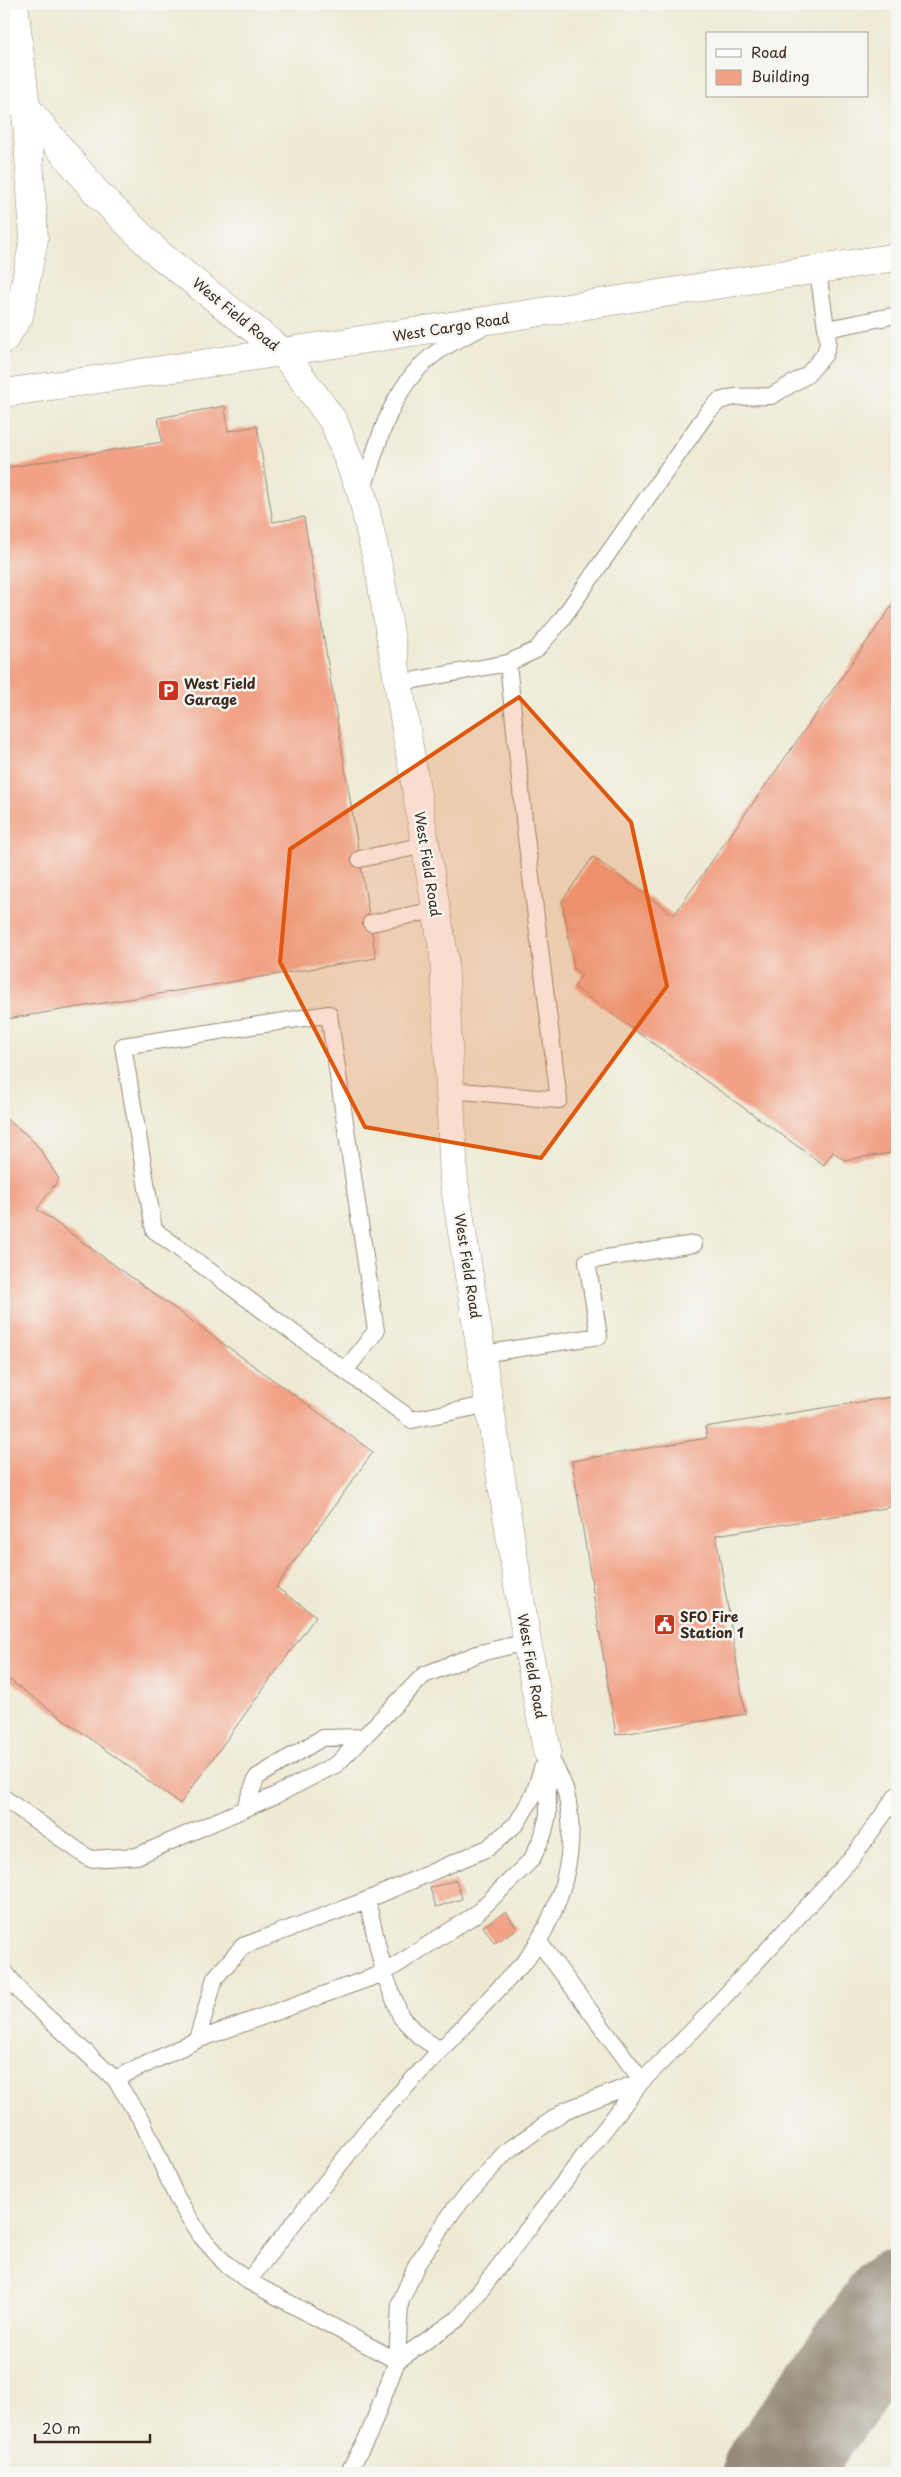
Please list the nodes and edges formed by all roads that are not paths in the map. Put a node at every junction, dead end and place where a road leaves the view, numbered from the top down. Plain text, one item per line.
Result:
1 (14, 4) edge
2 (15, 107) edge
3 (897, 257) edge
4 (818, 271) junction
5 (897, 315) edge
6 (495, 320) junction
7 (827, 328) junction
8 (4, 339) edge
9 (283, 352) junction
10 (4, 393) edge
11 (362, 495) junction
12 (508, 663) junction
13 (399, 683) junction
14 (425, 845) junction
15 (360, 859) dead end
16 (436, 910) junction
17 (371, 923) dead end
18 (451, 1090) junction
19 (694, 1244) dead end
20 (482, 1354) junction
21 (345, 1371) junction
22 (490, 1404) junction
23 (527, 1642) junction
24 (363, 1737) junction
25 (547, 1751) junction
26 (897, 1795) edge
27 (4, 1798) edge
28 (245, 1807) junction
29 (367, 1900) junction
30 (539, 1942) junction
31 (4, 1972) edge
32 (384, 1973) junction
33 (197, 2040) junction
34 (440, 2050) junction
35 (115, 2079) junction
36 (642, 2081) junction
37 (248, 2281) junction
38 (397, 2361) junction
39 (348, 2473) edge

1 - 2 street
2 - 8 street
2 - 9 street, West Field Road
3 - 4 street, West Cargo Road
4 - 6 street, West Cargo Road
4 - 7 lane
5 - 7 lane
6 - 9 street, West Cargo Road
6 - 11 lane
7 - 12 lane
9 - 10 street, West Cargo Road
9 - 11 street, West Field Road
11 - 13 street, West Field Road
12 - 13 lane
12 - 18 lane
13 - 14 street, West Field Road
14 - 15 lane
14 - 16 street, West Field Road
16 - 17 lane
16 - 18 street, West Field Road
18 - 20 street, West Field Road
19 - 20 lane
20 - 22 street, West Field Road
21 - 21 lane
21 - 22 lane
22 - 23 street, West Field Road
23 - 24 lane
23 - 25 street, West Field Road
24 - 28 lane
24 - 28 lane
25 - 29 lane
25 - 30 lane
25 - 32 lane
26 - 36 lane
27 - 28 lane
29 - 32 lane
29 - 33 lane
30 - 34 lane
30 - 36 lane
31 - 35 lane
32 - 33 lane
32 - 34 lane
33 - 35 lane
34 - 37 lane
35 - 37 lane
36 - 38 lane
36 - 38 lane
37 - 38 lane
38 - 39 lane

